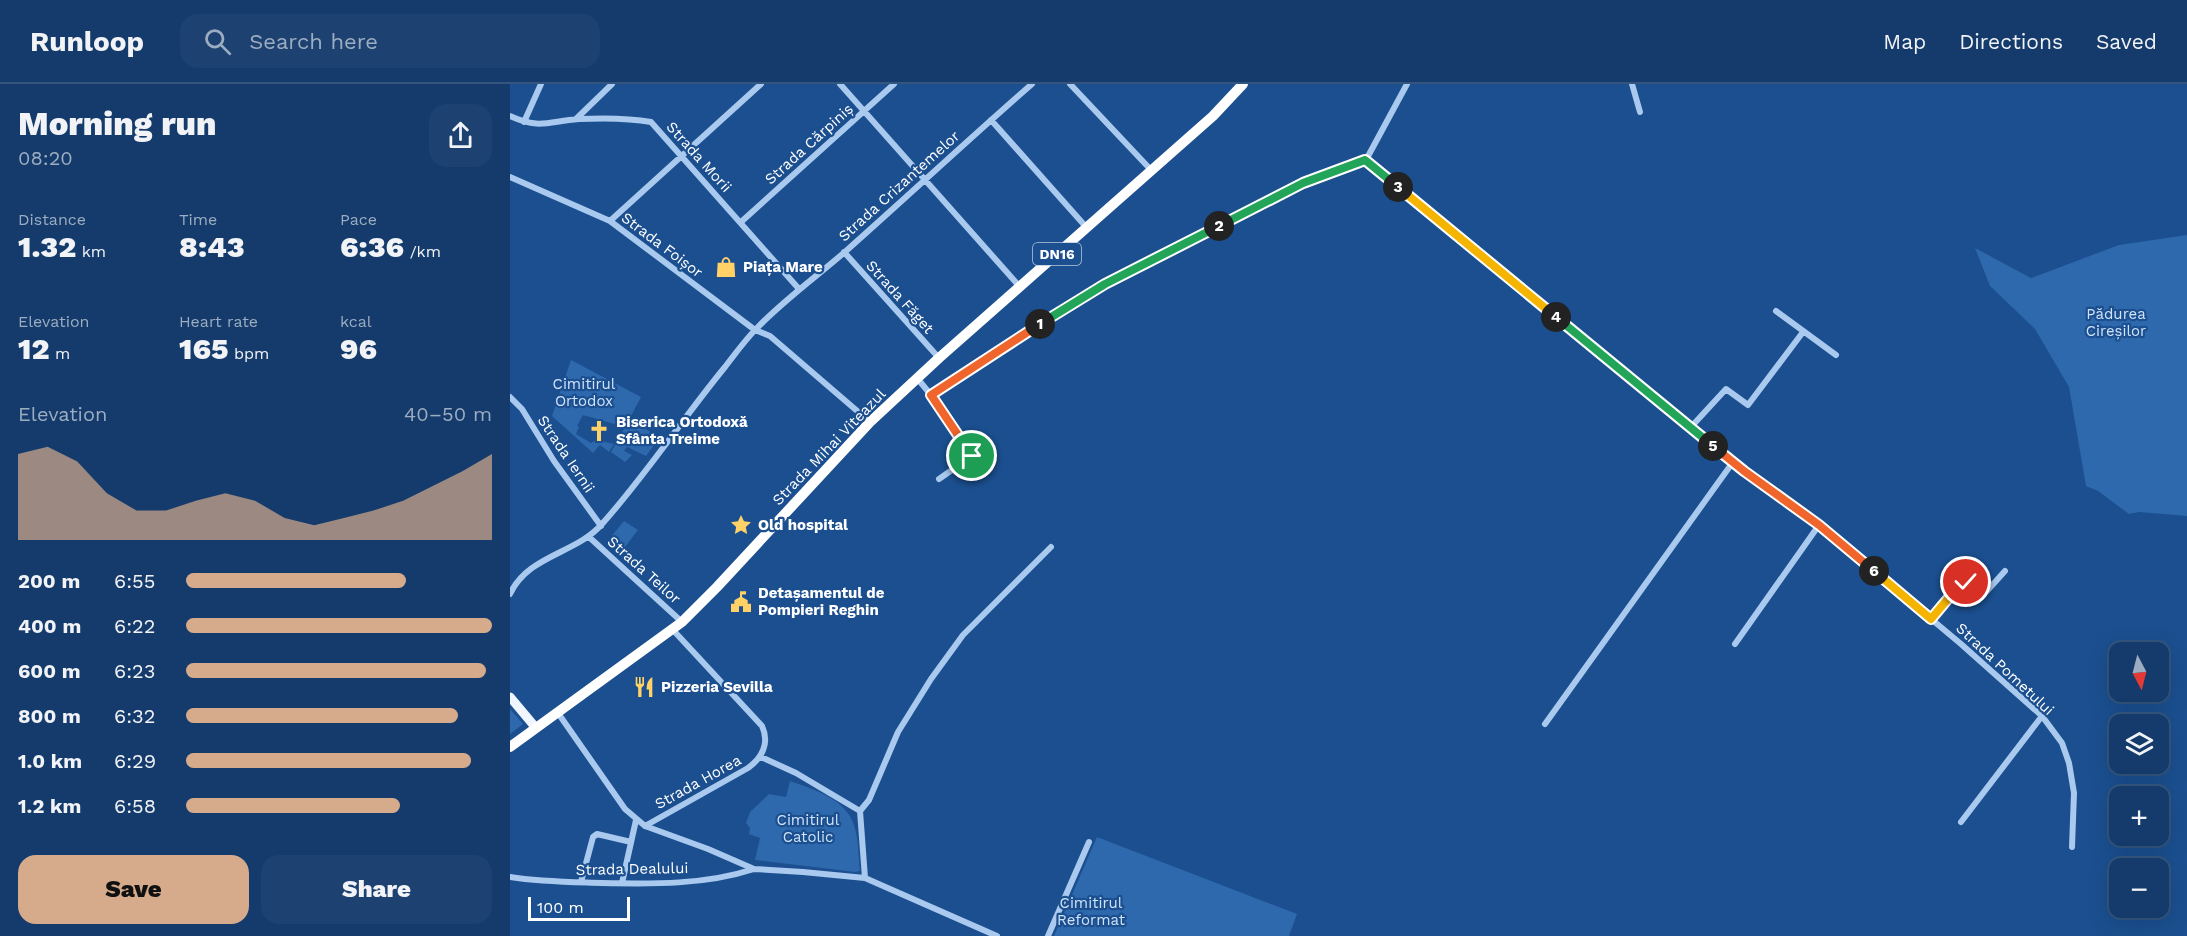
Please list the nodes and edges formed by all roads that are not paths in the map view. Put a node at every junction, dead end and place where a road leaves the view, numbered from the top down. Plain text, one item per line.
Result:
1 (541, 84) edge
2 (612, 84) edge
3 (761, 84) edge
4 (840, 84) edge
5 (894, 84) edge
6 (1032, 84) edge
7 (1070, 84) edge
8 (1243, 84) edge
9 (1407, 84) edge
10 (1632, 84) edge
11 (863, 111) junction
12 (1640, 112) dead end
13 (510, 116) edge
14 (576, 119) junction
15 (991, 120) junction
16 (524, 122) junction
17 (680, 156) junction
18 (1365, 160) junction
19 (1152, 171) junction
20 (510, 177) edge
21 (925, 179) junction
22 (610, 221) junction
23 (741, 222) junction
24 (1087, 228) junction
25 (844, 252) junction
26 (1020, 287) junction
27 (799, 290) junction
28 (1776, 311) dead end
29 (755, 330) junction
30 (1803, 332) junction
31 (1836, 355) dead end
32 (939, 358) junction
33 (917, 378) junction
34 (931, 395) junction
35 (510, 397) edge
36 (870, 422) junction
37 (1691, 427) junction
38 (1732, 462) junction
39 (939, 479) dead end
40 (1819, 525) junction
41 (601, 526) junction
42 (589, 537) junction
43 (1051, 547) dead end
44 (2006, 571) dead end
45 (510, 594) edge
46 (1931, 619) junction
47 (682, 622) junction
48 (672, 630) junction
49 (1735, 644) dead end
50 (510, 697) edge
51 (558, 713) junction
52 (2042, 716) junction
53 (1545, 724) dead end
54 (536, 728) junction
55 (510, 747) edge
56 (761, 757) junction
57 (860, 811) junction
58 (636, 820) junction
59 (1961, 822) dead end
60 (645, 826) junction
61 (630, 842) junction
62 (1089, 842) dead end
63 (2072, 847) dead end
64 (754, 869) junction
65 (510, 877) edge
66 (865, 878) junction
67 (581, 882) junction
68 (622, 884) junction
69 (997, 936) edge
70 (1048, 936) edge

1 - 16 street
2 - 14 street
3 - 17 street
4 - 11 street
5 - 11 street, Strada Cărpiniș
6 - 15 street, Strada Crizantemelor
7 - 19 street
8 - 19 highway, Strada Mihai Viteazul / DN16
9 - 18 street
10 - 12 street
11 - 21 street
11 - 23 street, Strada Cărpiniș
13 - 16 street, Strada Morii
14 - 16 street, Strada Morii
14 - 17 street, Strada Morii
15 - 21 street, Strada Crizantemelor
15 - 24 street
17 - 22 street
17 - 23 street, Strada Morii
18 - 34 street
18 - 37 street, Strada Pometului
19 - 24 highway, Strada Mihai Viteazul / DN16
20 - 22 street, Strada Foișor
21 - 25 street, Strada Crizantemelor
21 - 26 street
22 - 29 street, Strada Foișor
23 - 27 street, Strada Morii
24 - 26 highway, Strada Mihai Viteazul / DN16
25 - 27 street, Strada Crizantemelor
25 - 32 street, Strada Făget
26 - 32 highway, Strada Mihai Viteazul / DN16
27 - 29 street, Strada Crizantemelor
28 - 30 street
29 - 36 street, Strada Foișor
29 - 41 street, Strada Crizantemelor
30 - 31 street
30 - 37 street
32 - 33 highway, Strada Mihai Viteazul / DN16
33 - 34 street
33 - 36 highway, Strada Mihai Viteazul / DN16
34 - 39 street
35 - 41 street, Strada Iernii
36 - 47 highway, Strada Mihai Viteazul / DN16
37 - 38 street, Strada Pometului
38 - 40 street, Strada Pometului
38 - 53 street
40 - 46 street, Strada Pometului
40 - 49 street
41 - 42 street, Strada Crizantemelor
42 - 45 street, Strada Crizantemelor
42 - 47 street, Strada Teilor
43 - 57 street
44 - 46 street
46 - 52 street, Strada Pometului
47 - 48 highway, Strada Mihai Viteazul / DN16
48 - 51 highway, Strada Mihai Viteazul / DN16
48 - 56 street, Strada Horea
50 - 54 main road
51 - 54 highway, Strada Mihai Viteazul / DN16
51 - 58 street
52 - 59 street
52 - 63 street, Strada Pometului
54 - 55 highway, Strada Mihai Viteazul / DN16
56 - 57 street, Strada Horea
56 - 60 street, Strada Horea
57 - 66 street
58 - 60 street
58 - 61 street
60 - 64 street
61 - 67 street
61 - 68 street
62 - 70 street
64 - 66 street
64 - 68 street, Strada Dealului
65 - 67 street, Strada Dealului
66 - 69 street
67 - 68 street, Strada Dealului

